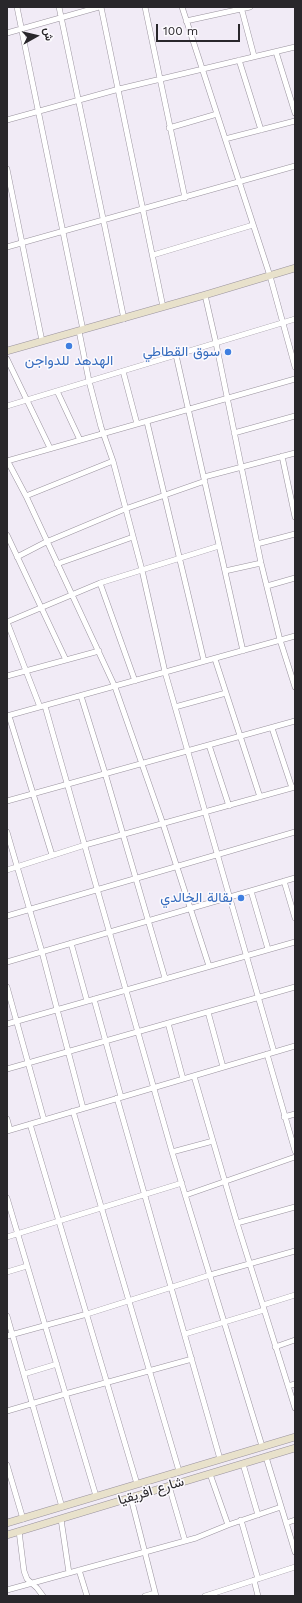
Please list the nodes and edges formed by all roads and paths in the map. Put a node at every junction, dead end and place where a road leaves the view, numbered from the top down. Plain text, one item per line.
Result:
1 (17, 7) edge
2 (59, 7) edge
3 (100, 7) edge
4 (144, 7) edge
5 (182, 7) edge
6 (250, 7) edge
7 (241, 8) edge
8 (61, 18) junction
9 (186, 20) junction
10 (22, 29) junction
11 (7, 34) edge
12 (295, 47) edge
13 (276, 52) junction
14 (254, 56) junction
15 (239, 60) junction
16 (202, 68) junction
17 (159, 79) junction
18 (119, 89) junction
19 (78, 100) junction
20 (38, 112) junction
21 (295, 113) edge
22 (217, 114) junction
23 (7, 120) edge
24 (295, 121) edge
25 (169, 128) junction
26 (262, 130) junction
27 (225, 139) junction
28 (295, 166) edge
29 (7, 169) edge
30 (239, 182) junction
31 (185, 198) junction
32 (143, 209) junction
33 (102, 220) junction
34 (254, 225) junction
35 (62, 231) junction
36 (21, 243) junction
37 (7, 247) edge
38 (153, 255) junction
39 (295, 268) edge
40 (270, 276) junction
41 (205, 296) junction
42 (163, 307) junction
43 (124, 318) junction
44 (295, 319) edge
45 (284, 322) junction
46 (81, 330) junction
47 (42, 341) junction
48 (216, 343) junction
49 (7, 351) edge
50 (176, 355) junction
51 (7, 359) edge
52 (295, 367) edge
53 (123, 371) junction
54 (295, 378) edge
55 (89, 381) junction
56 (57, 391) junction
57 (227, 397) junction
58 (27, 400) junction
59 (7, 406) edge
60 (188, 409) junction
61 (295, 416) edge
62 (147, 422) junction
63 (137, 424) junction
64 (234, 433) junction
65 (104, 434) junction
66 (80, 440) junction
67 (50, 448) junction
68 (295, 453) edge
69 (282, 456) junction
70 (7, 460) edge
71 (113, 461) junction
72 (241, 466) junction
73 (204, 479) junction
74 (164, 495) junction
75 (26, 496) junction
76 (125, 508) junction
77 (295, 517) edge
78 (295, 534) edge
79 (7, 535) edge
80 (133, 537) junction
81 (46, 542) junction
82 (257, 544) junction
83 (219, 546) junction
84 (17, 557) junction
85 (180, 559) junction
86 (261, 563) junction
87 (57, 564) junction
88 (142, 570) junction
89 (225, 571) junction
90 (295, 578) edge
91 (100, 583) junction
92 (267, 586) junction
93 (72, 594) junction
94 (40, 607) junction
95 (7, 622) edge
96 (295, 636) edge
97 (280, 640) junction
98 (99, 651) junction
99 (243, 651) junction
100 (215, 659) junction
101 (66, 660) junction
102 (204, 661) junction
103 (26, 670) junction
104 (165, 672) junction
105 (7, 676) edge
106 (135, 681) junction
107 (115, 686) junction
108 (295, 687) edge
109 (226, 693) junction
110 (81, 696) junction
111 (42, 706) junction
112 (175, 707) junction
113 (8, 716) edge
114 (295, 721) edge
115 (272, 728) junction
116 (240, 737) junction
117 (209, 745) junction
118 (188, 751) junction
119 (142, 763) junction
120 (105, 773) junction
121 (66, 784) junction
122 (294, 787) edge
123 (33, 794) junction
124 (260, 797) junction
125 (7, 801) edge
126 (229, 806) junction
127 (205, 813) junction
128 (163, 824) junction
129 (7, 832) edge
130 (295, 832) edge
131 (123, 835) junction
132 (85, 845) junction
133 (52, 855) junction
134 (218, 855) junction
135 (177, 866) junction
136 (17, 867) junction
137 (7, 870) edge
138 (136, 878) junction
139 (295, 878) edge
140 (284, 881) junction
141 (96, 889) junction
142 (251, 891) junction
143 (230, 897) junction
144 (190, 908) junction
145 (29, 909) junction
146 (7, 916) edge
147 (295, 918) edge
148 (148, 920) junction
149 (108, 932) junction
150 (295, 942) edge
151 (71, 944) junction
152 (268, 949) junction
153 (42, 952) junction
154 (246, 956) junction
155 (7, 962) edge
156 (209, 966) junction
157 (165, 978) junction
158 (7, 987) edge
159 (295, 987) edge
160 (126, 990) junction
161 (259, 998) junction
162 (94, 999) junction
163 (87, 1001) junction
164 (57, 1009) junction
165 (208, 1012) junction
166 (17, 1021) junction
167 (168, 1023) junction
168 (7, 1024) edge
169 (139, 1032) junction
170 (105, 1041) junction
171 (295, 1046) edge
172 (68, 1052) junction
173 (274, 1052) junction
174 (267, 1054) junction
175 (29, 1063) junction
176 (223, 1067) junction
177 (7, 1069) edge
178 (194, 1076) junction
179 (183, 1079) junction
180 (154, 1088) junction
181 (119, 1098) junction
182 (83, 1108) junction
183 (73, 1111) junction
184 (295, 1114) edge
185 (284, 1117) junction
186 (7, 1119) edge
187 (44, 1120) junction
188 (30, 1124) junction
189 (8, 1131) edge
190 (213, 1141) junction
191 (295, 1151) edge
192 (172, 1152) junction
193 (295, 1157) edge
194 (225, 1182) junction
195 (182, 1183) junction
196 (186, 1194) junction
197 (144, 1195) junction
198 (7, 1198) edge
199 (295, 1207) edge
200 (102, 1208) junction
201 (59, 1221) junction
202 (237, 1223) junction
203 (18, 1234) junction
204 (7, 1237) edge
205 (295, 1251) edge
206 (250, 1263) junction
207 (27, 1266) junction
208 (7, 1272) edge
209 (210, 1275) junction
210 (171, 1287) junction
211 (295, 1295) edge
212 (129, 1301) junction
213 (264, 1308) junction
214 (87, 1314) junction
215 (7, 1316) edge
216 (224, 1321) junction
217 (45, 1325) junction
218 (185, 1334) junction
219 (10, 1335) edge
220 (295, 1340) edge
221 (276, 1347) junction
222 (192, 1359) junction
223 (57, 1364) junction
224 (150, 1370) junction
225 (24, 1374) junction
226 (106, 1383) junction
227 (295, 1384) edge
228 (288, 1386) junction
229 (65, 1394) junction
230 (32, 1403) junction
231 (295, 1408) edge
232 (7, 1412) edge
233 (295, 1437) edge
234 (262, 1446) junction
235 (295, 1448) edge
236 (266, 1456) junction
237 (220, 1459) junction
238 (243, 1464) junction
239 (7, 1465) edge
240 (179, 1471) junction
241 (210, 1474) junction
242 (137, 1484) junction
243 (169, 1486) junction
244 (96, 1496) junction
245 (131, 1498) junction
246 (62, 1507) junction
247 (281, 1507) junction
248 (258, 1515) junction
249 (23, 1518) junction
250 (61, 1519) junction
251 (241, 1520) junction
252 (295, 1520) edge
253 (7, 1523) edge
254 (286, 1523) junction
255 (228, 1525) junction
256 (19, 1531) junction
257 (7, 1535) edge
258 (185, 1541) junction
259 (295, 1552) edge
260 (144, 1553) junction
261 (295, 1567) edge
262 (79, 1570) junction
263 (68, 1573) junction
264 (256, 1579) junction
265 (31, 1583) junction
266 (7, 1590) edge
267 (155, 1595) edge
268 (43, 1596) edge
269 (87, 1596) edge
270 (145, 1596) edge
271 (205, 1596) edge
272 (258, 1596) edge

1 - 10 street
2 - 8 street
3 - 8 street
3 - 18 street
4 - 17 street
5 - 9 street
6 - 7 street
7 - 9 street
7 - 14 street
8 - 10 street
8 - 19 street
9 - 16 street
10 - 11 street
10 - 20 street
12 - 13 street
13 - 14 street
13 - 21 street
14 - 15 street
15 - 16 street
15 - 26 street
16 - 17 street
16 - 22 street
17 - 18 street
17 - 25 street
18 - 19 street
18 - 32 street
19 - 20 street
19 - 33 street
20 - 23 street
20 - 35 street
22 - 25 street
22 - 27 street
24 - 26 street
25 - 31 street
26 - 27 street
27 - 30 street
28 - 30 street
29 - 36 street
30 - 31 street
30 - 34 street
31 - 32 street
32 - 33 street
32 - 38 street
33 - 35 street
33 - 43 street
34 - 38 street
34 - 40 street
35 - 36 street
35 - 46 street
36 - 37 street
36 - 47 street
38 - 42 street
39 - 40 street
40 - 41 street
40 - 45 street
41 - 42 street
41 - 48 street
42 - 43 street
43 - 46 street
44 - 45 street
45 - 48 street
45 - 52 street
46 - 47 street
46 - 55 street
47 - 49 street
48 - 50 street
48 - 57 street
50 - 53 street
50 - 60 street
51 - 58 street
53 - 55 street
53 - 63 street
54 - 57 street
55 - 56 street
55 - 65 street
56 - 58 street
56 - 66 street
57 - 60 street
57 - 64 street
58 - 59 street
58 - 67 street
60 - 62 street
60 - 73 street
61 - 64 street
62 - 63 street
62 - 74 street
63 - 65 street
64 - 72 street
65 - 66 street
65 - 71 street
66 - 67 street
67 - 70 street
68 - 69 street
69 - 72 street
69 - 77 street
70 - 75 street
71 - 75 street
71 - 76 street
72 - 73 street
72 - 82 street
73 - 74 street
73 - 83 street
74 - 76 street
74 - 85 street
75 - 81 street
76 - 80 street
76 - 81 street
78 - 82 street
79 - 84 street
80 - 87 street
80 - 88 street
81 - 84 street
81 - 87 street
82 - 86 street
83 - 85 street
83 - 89 street
84 - 94 street
85 - 88 street
85 - 102 street
86 - 89 street
86 - 92 street
87 - 93 street
88 - 91 street
88 - 104 street
89 - 99 street
90 - 92 street
91 - 93 street
91 - 106 street
92 - 97 street
93 - 94 street
93 - 98 street
94 - 95 street
94 - 101 street
95 - 103 street
96 - 97 street
97 - 99 street
97 - 108 street
98 - 101 street
98 - 107 street
99 - 100 street
100 - 102 street
100 - 109 street
101 - 103 street
102 - 104 street
103 - 105 street
103 - 111 street
104 - 106 street
104 - 112 street
106 - 107 street
107 - 110 street
107 - 119 street
109 - 112 street
109 - 116 street
110 - 111 street
110 - 120 street
111 - 113 street
111 - 121 street
112 - 118 street
113 - 123 street
114 - 115 street
115 - 116 street
115 - 122 street
116 - 117 street
116 - 124 street
117 - 118 street
117 - 126 street
118 - 119 street
118 - 127 street
119 - 120 street
119 - 128 street
120 - 121 street
120 - 131 street
121 - 123 street
121 - 132 street
122 - 124 street
123 - 125 street
123 - 133 street
124 - 126 street
126 - 127 street
127 - 128 street
127 - 134 street
128 - 131 street
128 - 135 street
129 - 136 street
130 - 134 street
131 - 132 street
131 - 138 street
132 - 133 street
132 - 141 street
133 - 136 street
134 - 135 street
134 - 143 street
135 - 138 street
135 - 144 street
136 - 137 street
136 - 145 street
138 - 141 street
138 - 148 street
139 - 140 street
140 - 142 street
140 - 147 street
141 - 145 street
141 - 149 street
142 - 143 street
142 - 152 street
143 - 144 street
143 - 154 street
144 - 148 street
144 - 156 street
145 - 146 street
145 - 153 street
148 - 149 street
148 - 157 street
149 - 151 street
149 - 160 street
150 - 152 street
151 - 153 street
151 - 163 street
152 - 154 street
153 - 155 street
153 - 164 street
154 - 156 street
154 - 161 street
156 - 157 street
157 - 160 street
158 - 166 street
159 - 161 street
160 - 162 street
160 - 169 street
161 - 165 street
161 - 173 street
162 - 163 street
162 - 170 street
163 - 164 street
164 - 166 street
164 - 172 street
165 - 167 street
165 - 176 street
166 - 168 street
166 - 175 street
167 - 169 street
167 - 179 street
169 - 170 street
169 - 180 street
170 - 172 street
170 - 181 street
171 - 173 street
172 - 175 street
172 - 182 street
173 - 174 street
174 - 176 street
174 - 185 street
175 - 177 street
175 - 187 street
176 - 178 street
178 - 179 street
178 - 190 street
179 - 180 street
180 - 181 street
180 - 192 street
181 - 182 street
181 - 197 street
182 - 183 street
183 - 187 street
183 - 200 street
184 - 185 street
185 - 191 street
186 - 189 street
187 - 188 street
188 - 189 street
188 - 201 street
190 - 192 street
190 - 194 street
192 - 195 street
193 - 194 street
194 - 196 street
194 - 202 street
195 - 196 street
195 - 197 street
196 - 209 street
197 - 200 street
197 - 210 street
198 - 203 street
199 - 202 street
200 - 201 street
200 - 212 street
201 - 203 street
201 - 214 street
202 - 206 street
203 - 204 street
203 - 207 street
205 - 206 street
206 - 209 street
206 - 213 street
207 - 208 street
207 - 217 street
209 - 210 street
209 - 216 street
210 - 212 street
210 - 218 street
211 - 213 street
212 - 214 street
212 - 224 street
213 - 216 street
213 - 221 street
214 - 217 street
214 - 226 street
215 - 219 street
216 - 218 street
216 - 234 street
217 - 219 street
217 - 223 street
218 - 222 street
219 - 225 street
220 - 221 street
221 - 228 street
222 - 224 street
222 - 237 street
223 - 225 street
223 - 229 street
224 - 226 street
224 - 240 street
225 - 230 street
226 - 229 street
226 - 242 street
227 - 228 street
228 - 231 street
229 - 230 street
229 - 244 street
230 - 232 street
230 - 246 street
233 - 234 street, شارع افريقيا
234 - 237 street, شارع افريقيا
235 - 236 street, شارع افريقيا
236 - 238 street, شارع افريقيا
236 - 247 street
237 - 240 street, شارع افريقيا
238 - 241 street, شارع افريقيا
238 - 248 street
239 - 249 street
240 - 242 street, شارع افريقيا
241 - 243 street, شارع افريقيا
241 - 255 street
242 - 244 street, شارع افريقيا
243 - 245 street, شارع افريقيا
243 - 258 street
244 - 246 street, شارع افريقيا
245 - 250 street, شارع افريقيا
245 - 260 street
246 - 249 street, شارع افريقيا
247 - 248 street
247 - 254 street
248 - 251 street
249 - 253 street, شارع افريقيا
250 - 256 street, شارع افريقيا
250 - 263 street
251 - 255 street
251 - 264 street
252 - 254 street
254 - 259 street
255 - 258 street
256 - 257 street, شارع افريقيا
256 - 265 street
258 - 260 street
260 - 262 street
260 - 267 street
261 - 264 street
262 - 263 street
262 - 269 street
263 - 265 street
264 - 271 street
264 - 272 street
265 - 266 street
265 - 268 street
267 - 270 street

